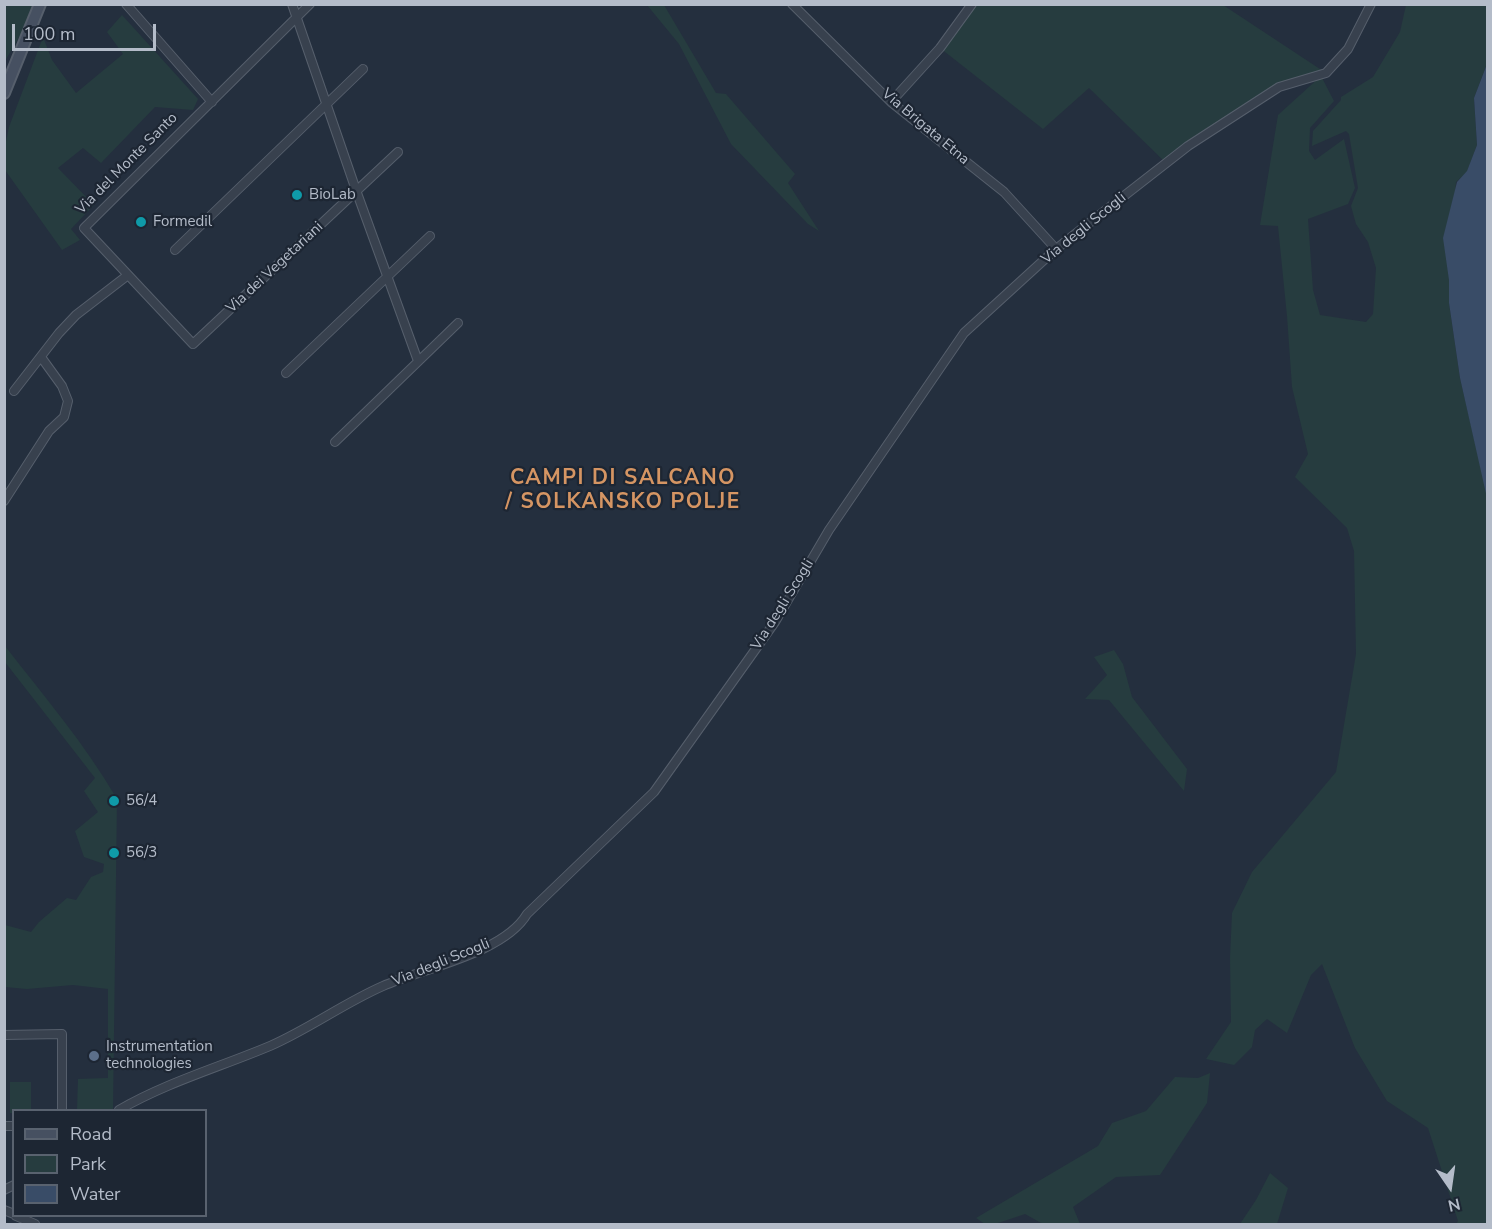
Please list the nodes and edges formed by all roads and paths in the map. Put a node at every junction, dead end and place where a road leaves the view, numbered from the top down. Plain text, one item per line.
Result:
1 (40, 4) edge
2 (126, 4) edge
3 (292, 4) edge
4 (310, 4) edge
5 (792, 4) edge
6 (972, 4) edge
7 (1371, 4) edge
8 (297, 17) junction
9 (363, 69) dead end
10 (4, 93) edge
11 (212, 102) junction
12 (891, 102) junction
13 (327, 106) junction
14 (398, 152) dead end
15 (357, 193) junction
16 (430, 236) dead end
17 (1056, 249) junction
18 (175, 250) dead end
19 (128, 275) junction
20 (386, 277) junction
21 (458, 323) dead end
22 (193, 344) joint
23 (41, 357) junction
24 (417, 361) junction
25 (286, 373) dead end
26 (14, 391) dead end
27 (335, 442) dead end
28 (4, 501) edge
29 (4, 1035) edge
30 (62, 1109) edge
31 (121, 1109) edge
32 (19, 1217) edge
33 (35, 1224) edge

1 - 10 main road
2 - 11 street
3 - 8 street
4 - 8 street
5 - 12 street, Via Brigata Etna
6 - 12 street
7 - 17 street, Via degli Scogli
8 - 11 street, Via del Monte Santo
8 - 13 street
9 - 13 street
11 - 19 street, Via del Monte Santo
12 - 17 street, Via Brigata Etna
13 - 15 street
13 - 18 street
14 - 15 street
15 - 20 street
15 - 22 street, Via dei Vegetariani
16 - 20 street
17 - 31 street, Via degli Scogli
19 - 22 street, Via del Monte Santo
19 - 23 street
20 - 24 street
20 - 25 street
21 - 24 street
23 - 26 street
23 - 28 street
24 - 27 street
29 - 30 street
32 - 33 street

